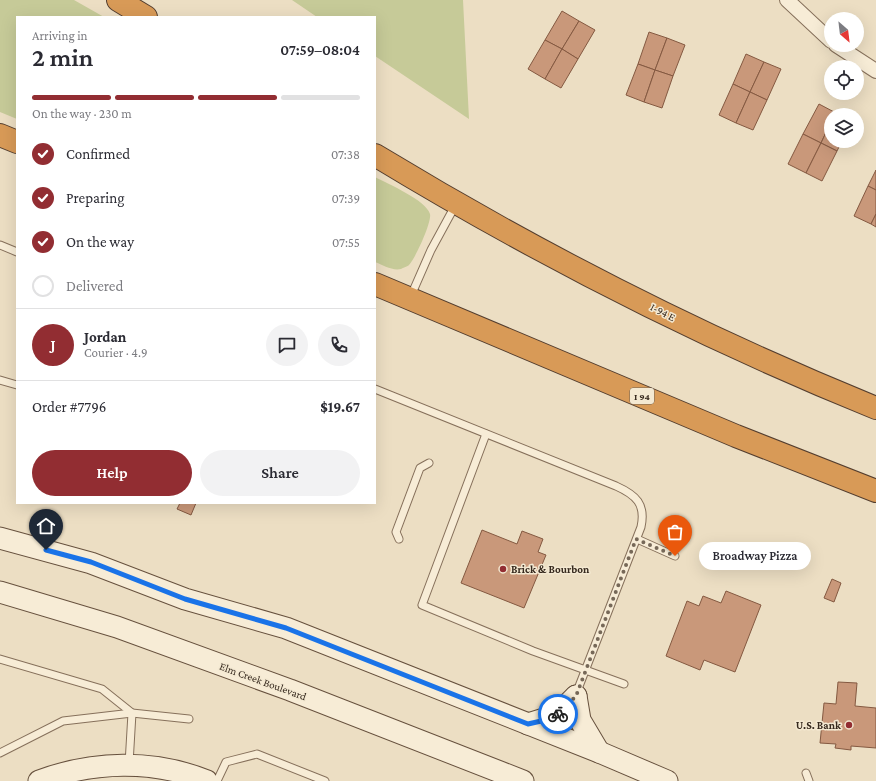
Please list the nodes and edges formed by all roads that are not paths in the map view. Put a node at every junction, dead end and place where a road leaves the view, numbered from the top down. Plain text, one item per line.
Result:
1 (118, 0) edge
2 (786, 0) edge
3 (144, 16) edge
4 (824, 35) edge
5 (847, 52) edge
6 (876, 71) edge
7 (0, 135) edge
8 (16, 142) edge
9 (376, 156) edge
10 (457, 202) junction
11 (0, 245) edge
12 (16, 252) edge
13 (376, 284) edge
14 (410, 298) junction
15 (0, 380) edge
16 (16, 385) edge
17 (376, 389) edge
18 (876, 408) edge
19 (486, 434) junction
20 (429, 463) dead end
21 (876, 491) edge
22 (0, 538) edge
23 (399, 539) dead end
24 (636, 539) junction
25 (675, 556) dead end
26 (0, 592) edge
27 (0, 659) edge
28 (586, 669) junction
29 (624, 684) dead end
30 (576, 696) junction
31 (132, 713) junction
32 (189, 719) dead end
33 (528, 724) junction
34 (599, 752) junction
35 (0, 753) edge
36 (129, 766) junction
37 (806, 773) dead end
38 (39, 781) edge
39 (207, 781) edge
40 (217, 781) edge
41 (325, 781) edge
42 (523, 781) edge
43 (667, 781) edge
44 (809, 781) edge

1 - 3 highway
2 - 4 street
5 - 6 street
7 - 8 highway
9 - 10 highway, I-94 E
10 - 14 lane
10 - 18 highway, I-94 E
11 - 12 lane
13 - 14 highway, I 94
14 - 21 highway, I 94
15 - 16 lane
17 - 19 lane
19 - 24 lane
19 - 28 lane
20 - 23 lane
22 - 33 main road
24 - 25 lane
24 - 28 lane
26 - 42 main road, Elm Creek Boulevard
27 - 31 lane
28 - 29 lane
28 - 30 lane
30 - 33 main road
30 - 34 main road
31 - 32 lane
31 - 35 lane
31 - 36 lane
33 - 34 main road
34 - 43 main road
36 - 38 main road
36 - 39 main road
37 - 44 lane
40 - 41 lane

